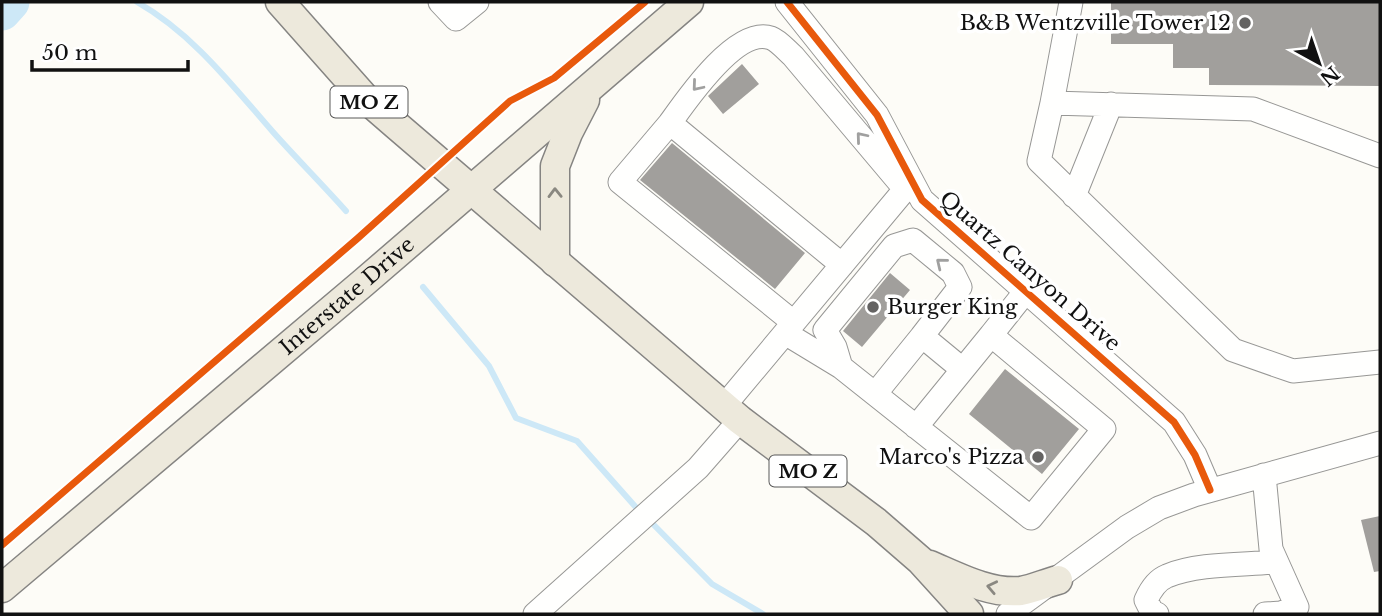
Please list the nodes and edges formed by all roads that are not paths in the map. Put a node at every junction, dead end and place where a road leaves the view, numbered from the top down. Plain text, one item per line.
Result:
1 (280, 2) edge
2 (477, 2) edge
3 (689, 2) edge
4 (787, 2) edge
5 (1071, 2) edge
6 (448, 10) edge
7 (593, 85) junction
8 (1052, 103) junction
9 (1111, 104) junction
10 (670, 123) junction
11 (1380, 156) edge
12 (909, 185) junction
13 (471, 190) junction
14 (1074, 196) junction
15 (555, 262) junction
16 (842, 265) junction
17 (1026, 290) junction
18 (789, 327) junction
19 (991, 335) junction
20 (922, 336) junction
21 (1380, 362) edge
22 (841, 367) junction
23 (962, 369) junction
24 (876, 394) junction
25 (732, 413) junction
26 (916, 427) junction
27 (1380, 443) edge
28 (1264, 475) junction
29 (1210, 490) junction
30 (921, 561) junction
31 (1276, 562) junction
32 (1058, 580) junction
33 (2, 587) edge
34 (1299, 610) edge
35 (1154, 613) edge
36 (535, 614) edge
37 (969, 614) edge
38 (1008, 614) edge
39 (1265, 614) edge

1 - 13 main road, MO Z
2 - 6 street
3 - 7 main road, Interstate Drive
4 - 12 street, Quartz Canyon Drive
5 - 8 street
7 - 13 main road, Interstate Drive
15 -> 7 main road
8 - 9 street
8 - 14 street
9 - 11 street
9 - 14 street
12 -> 10 street
10 - 16 street
10 - 18 street
12 - 16 street
12 - 17 street, Quartz Canyon Drive
13 - 15 main road, MO Z
13 - 33 main road, Interstate Drive
14 - 21 street
15 - 25 main road, MO Z
16 - 18 street
17 - 19 street
17 - 29 street, Quartz Canyon Drive
18 - 22 street
18 - 25 street
19 - 23 street
19 - 26 street
20 -> 22 street
20 - 23 street
20 - 24 street
22 - 24 street
23 - 26 street
24 - 26 street
25 - 30 main road, MO Z
25 - 36 street
27 - 28 street
28 - 29 street
28 - 31 street
29 - 32 street
32 -> 30 main road
30 - 37 main road, MO Z
31 - 34 street
31 - 35 street
32 - 38 street
34 - 39 street

